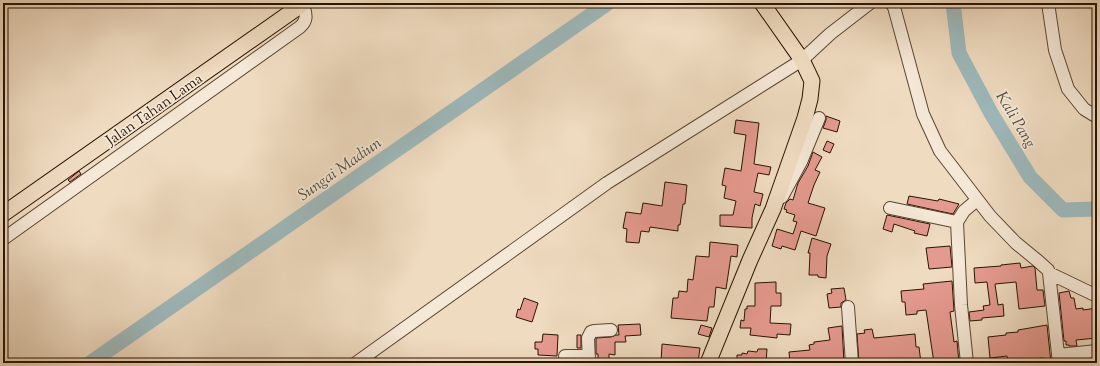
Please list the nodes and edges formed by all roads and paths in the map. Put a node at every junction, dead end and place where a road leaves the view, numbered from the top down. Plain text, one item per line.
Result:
1 (303, 3) edge
2 (762, 3) edge
3 (870, 3) edge
4 (891, 3) edge
5 (1048, 3) edge
6 (802, 60) junction
7 (1097, 117) edge
8 (820, 118) dead end
9 (976, 200) junction
10 (890, 208) dead end
11 (773, 209) junction
12 (3, 214) edge
13 (957, 222) junction
14 (3, 239) edge
15 (1049, 273) junction
16 (1097, 296) edge
17 (848, 307) dead end
18 (612, 330) dead end
19 (1097, 350) edge
20 (565, 356) dead end
21 (1059, 359) edge
22 (589, 360) edge
23 (356, 363) edge
24 (708, 363) edge
25 (852, 363) edge
26 (967, 363) edge

1 - 12 main road, Jalan Tahan Lama
1 - 14 street
2 - 6 main road
3 - 6 street
4 - 9 street
5 - 7 street
6 - 11 main road
6 - 23 street
8 - 11 street
9 - 13 street
9 - 15 street
10 - 13 street
11 - 24 main road
13 - 26 street
15 - 16 street
15 - 21 street
17 - 25 street
18 - 22 street
19 - 21 street
20 - 22 street

